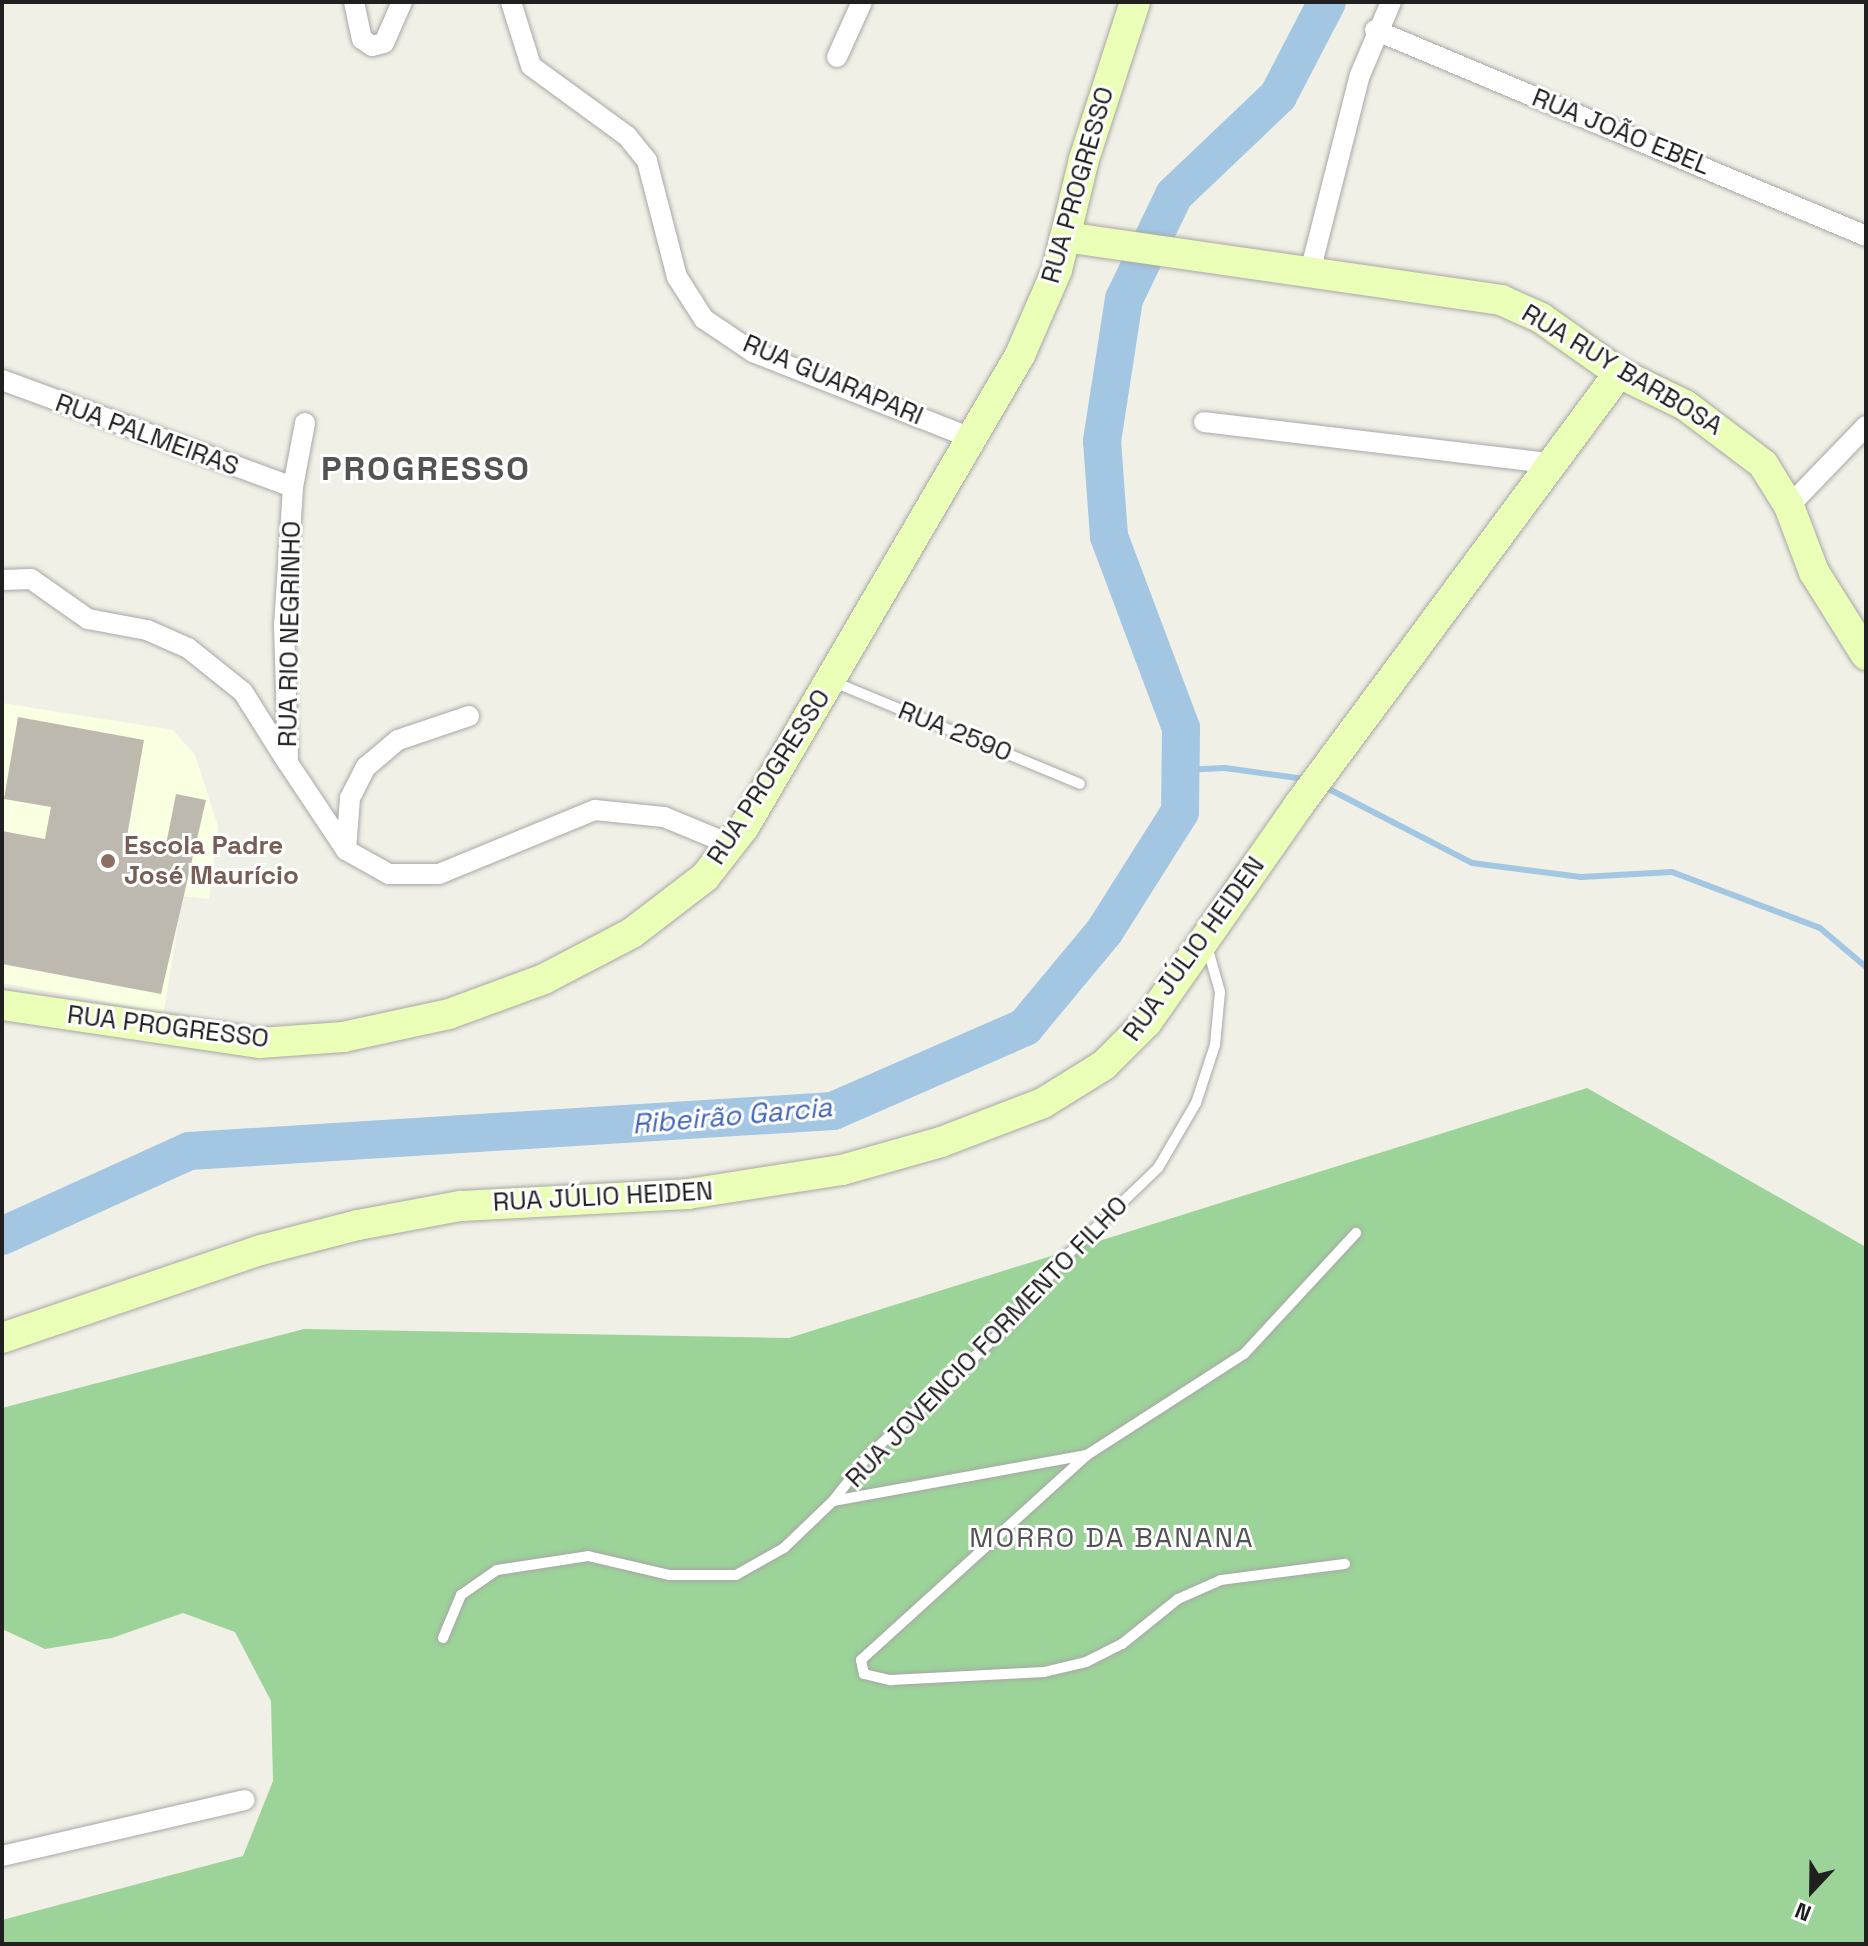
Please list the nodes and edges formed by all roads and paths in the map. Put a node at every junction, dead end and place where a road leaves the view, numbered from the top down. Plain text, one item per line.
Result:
1 (354, 2) edge
2 (402, 2) edge
3 (511, 2) edge
4 (862, 2) edge
5 (1135, 2) edge
6 (1391, 2) edge
7 (1375, 30) junction
8 (837, 57) dead end
9 (1866, 236) edge
10 (1065, 237) junction
11 (1311, 268) junction
12 (1619, 373) junction
13 (2, 380) edge
14 (1204, 422) dead end
15 (305, 423) dead end
16 (1866, 426) edge
17 (969, 437) junction
18 (1549, 463) junction
19 (293, 487) junction
20 (1789, 506) junction
21 (2, 580) edge
22 (1866, 655) edge
23 (831, 681) junction
24 (469, 716) dead end
25 (288, 763) junction
26 (1080, 784) dead end
27 (732, 845) junction
28 (346, 850) junction
29 (1204, 937) junction
30 (2, 1005) edge
31 (1356, 1233) dead end
32 (2, 1338) edge
33 (1087, 1455) junction
34 (833, 1501) junction
35 (1345, 1564) dead end
36 (443, 1638) dead end
37 (245, 1800) dead end
38 (2, 1856) edge

1 - 2 street
3 - 17 street, RUA GUARAPARI
4 - 8 street
5 - 10 street, RUA PROGRESSO
6 - 7 street
7 - 9 street, RUA JOÃO EBEL
7 - 11 street
10 - 11 street, RUA RUY BARBOSA
10 - 17 street, RUA PROGRESSO
11 - 12 street, RUA RUY BARBOSA
12 - 18 street, RUA JÚLIO HEIDEN
12 - 20 street, RUA RUY BARBOSA
13 - 19 street, RUA PALMEIRAS
14 - 18 street
15 - 19 street, RUA RIO NEGRINHO
16 - 20 street
17 - 23 street, RUA PROGRESSO
18 - 29 street, RUA JÚLIO HEIDEN
19 - 25 street, RUA RIO NEGRINHO
20 - 22 street, RUA RUY BARBOSA
21 - 25 street
23 - 26 lane, RUA 2590
23 - 27 street, RUA PROGRESSO
24 - 28 street
25 - 28 street, RUA RIO NEGRINHO
27 - 28 street, RUA RIO NEGRINHO
27 - 30 street, RUA PROGRESSO
29 - 32 street, RUA JÚLIO HEIDEN
29 - 34 lane, RUA JOVENCIO FORMENTO FILHO
31 - 33 lane
33 - 34 lane, RUA JOVENCIO FORMENTO FILHO
33 - 35 lane
34 - 36 lane
37 - 38 street

